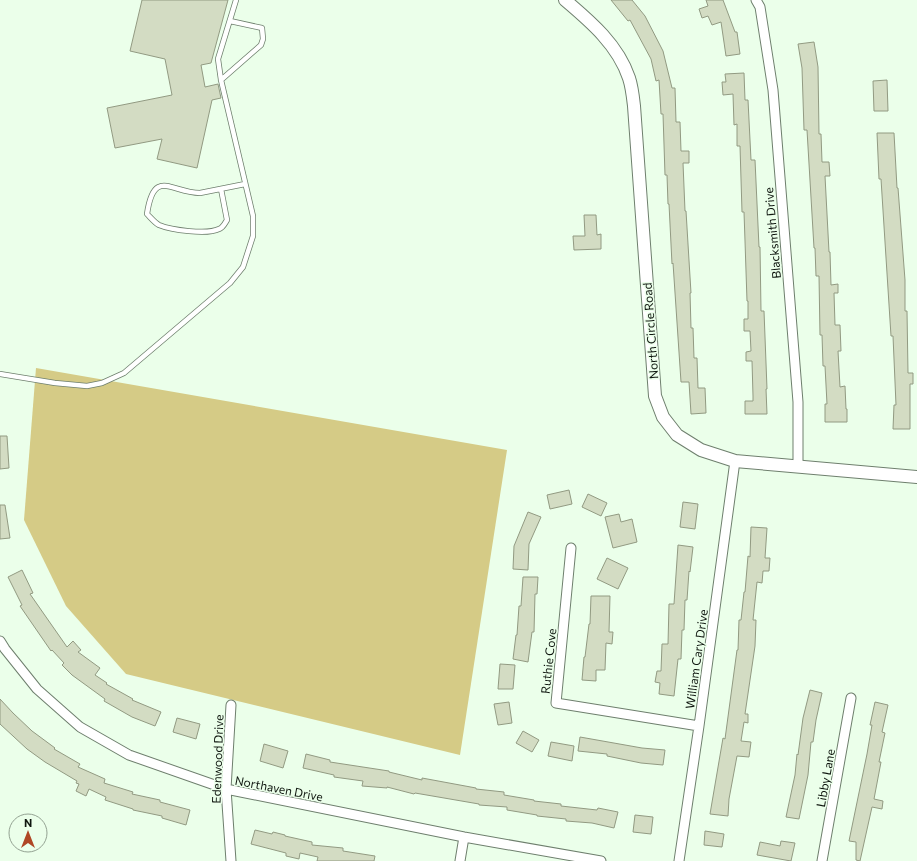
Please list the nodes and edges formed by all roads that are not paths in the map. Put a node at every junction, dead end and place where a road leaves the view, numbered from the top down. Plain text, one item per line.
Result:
1 (236, 0) edge
2 (566, 0) edge
3 (756, 0) edge
4 (230, 20) junction
5 (221, 80) junction
6 (245, 184) junction
7 (221, 189) junction
8 (0, 374) edge
9 (735, 461) junction
10 (798, 467) junction
11 (917, 476) edge
12 (571, 548) dead end
13 (0, 641) edge
14 (851, 698) dead end
15 (231, 705) dead end
16 (699, 726) junction
17 (226, 790) junction
18 (464, 837) junction
19 (231, 861) edge
20 (460, 861) edge
21 (601, 861) edge
22 (679, 861) edge
23 (822, 861) edge

1 - 4 lane
2 - 9 street, North Circle Road
3 - 10 street, Blacksmith Drive
4 - 5 lane
4 - 5 lane
5 - 6 lane
6 - 7 lane
6 - 8 lane
7 - 7 lane
9 - 10 street, North Circle Road
9 - 16 street, William Cary Drive
10 - 11 street, North Circle Road
12 - 16 street, Ruthie Cove
13 - 17 street, Northaven Drive
14 - 23 street, Libby Lane
15 - 17 street, Edenwood Drive
16 - 22 street, William Cary Drive
17 - 18 street, Northaven Drive
17 - 19 street, Edenwood Drive
18 - 20 street
18 - 21 street, Northaven Drive

